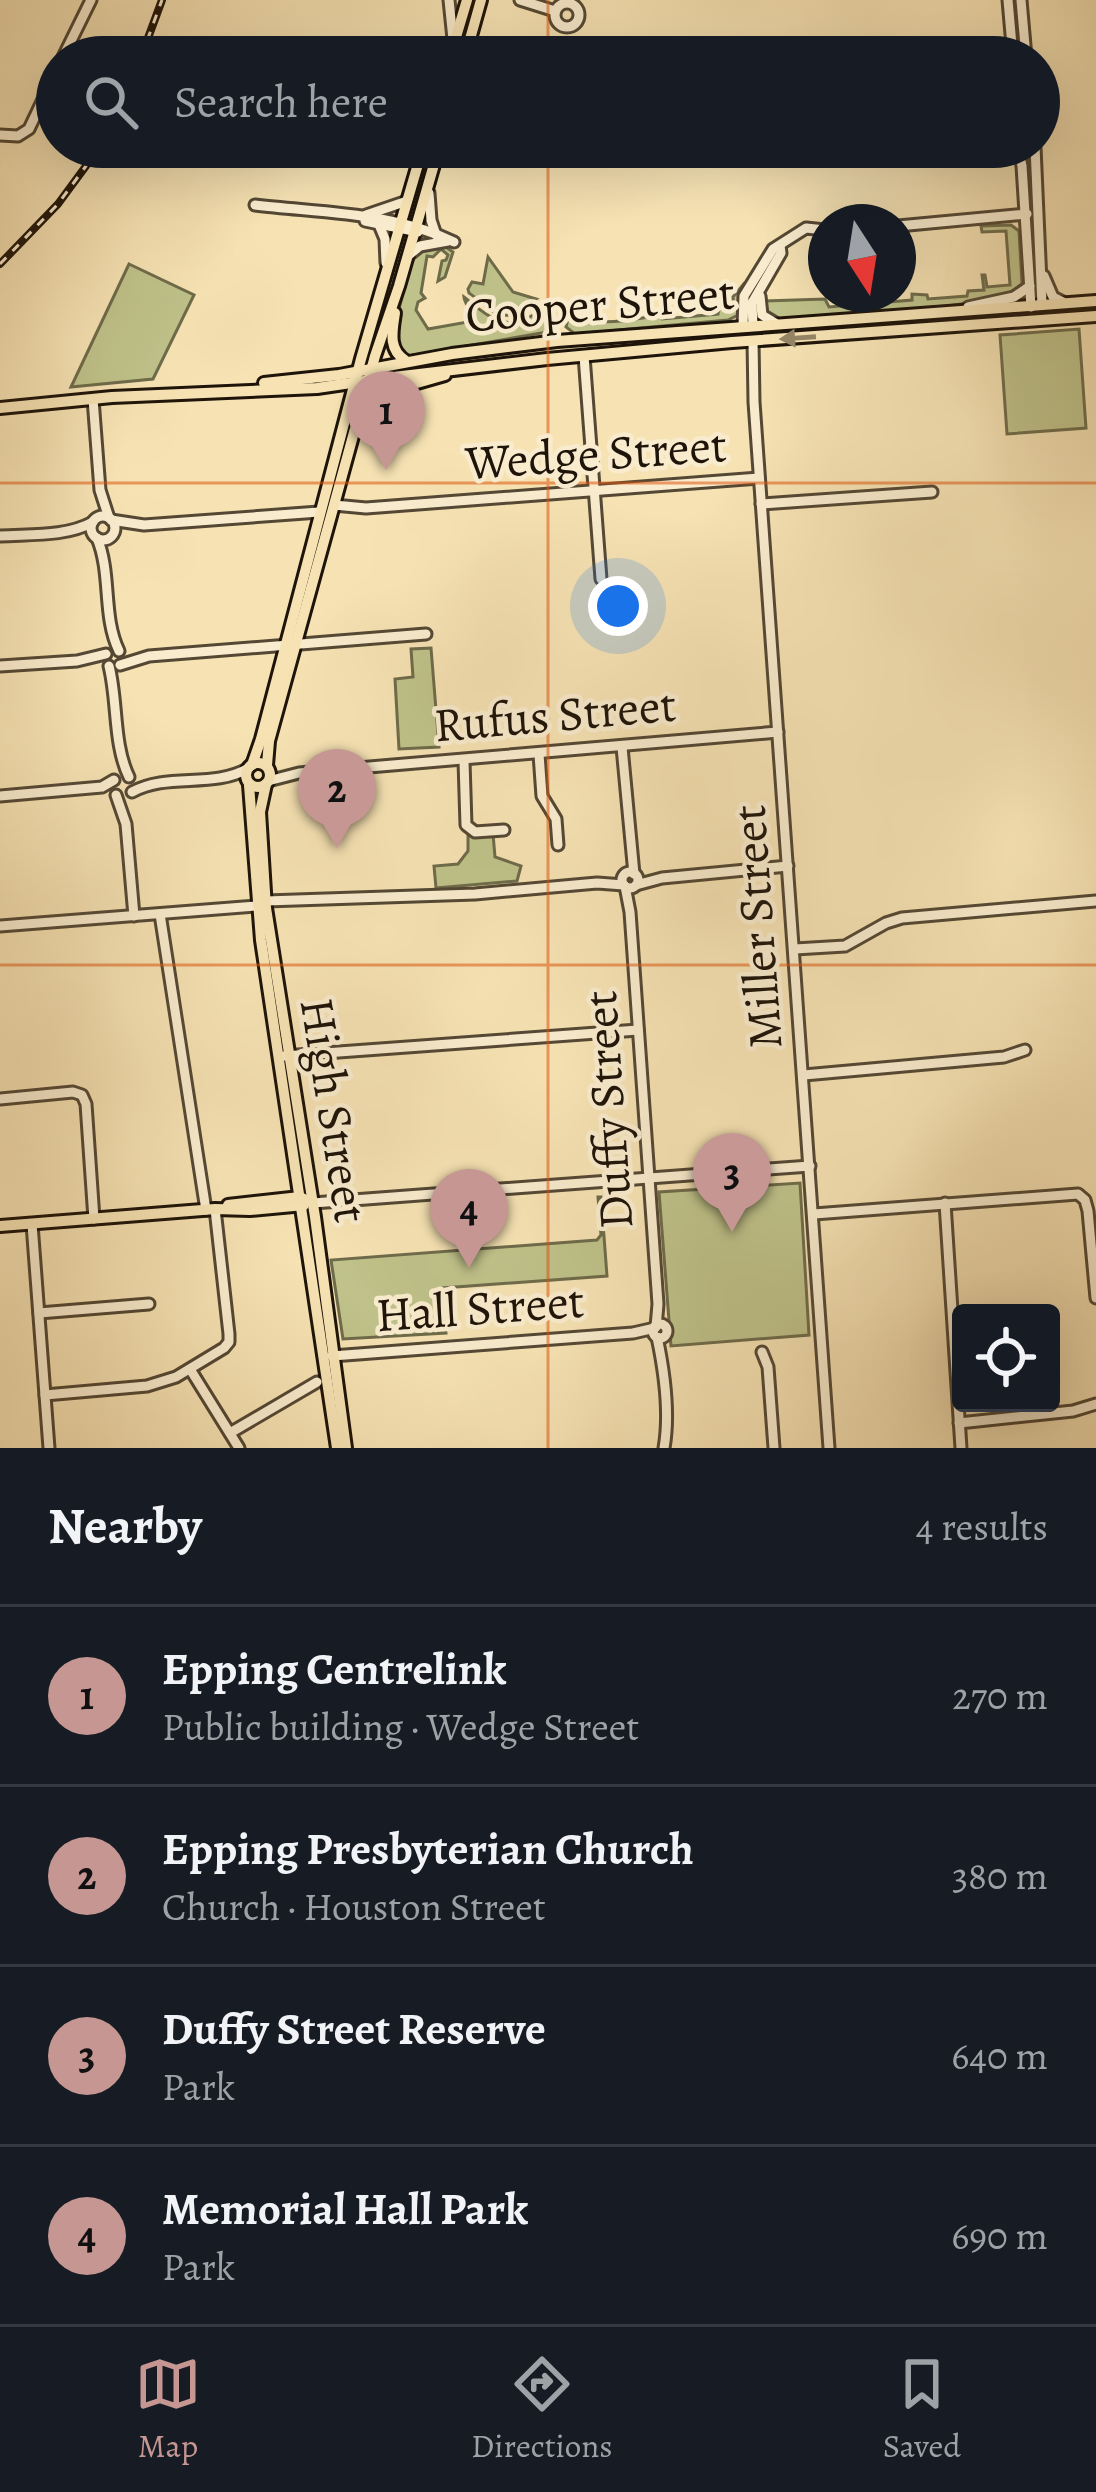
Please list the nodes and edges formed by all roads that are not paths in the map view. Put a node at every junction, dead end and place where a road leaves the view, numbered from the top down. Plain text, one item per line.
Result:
1 (91, 0) edge
2 (449, 0) edge
3 (467, 0) edge
4 (481, 0) edge
5 (520, 0) edge
6 (1008, 0) edge
7 (1021, 0) edge
8 (557, 5) edge
9 (73, 36) edge
10 (450, 36) edge
11 (456, 36) edge
12 (470, 36) edge
13 (1011, 36) edge
14 (1024, 36) edge
15 (36, 113) edge
16 (0, 135) edge
17 (418, 168) edge
18 (432, 168) edge
19 (1022, 168) edge
20 (1036, 168) edge
21 (430, 176) junction
22 (409, 200) junction
23 (256, 205) dead end
24 (1039, 213) junction
25 (1024, 214) junction
26 (355, 217) junction
27 (916, 224) edge
28 (378, 225) junction
29 (411, 228) junction
30 (808, 234) edge
31 (436, 236) junction
32 (781, 246) junction
33 (409, 256) junction
34 (1040, 265) junction
35 (387, 274) junction
36 (399, 286) junction
37 (1030, 286) junction
38 (760, 290) junction
39 (1096, 301) edge
40 (1066, 303) junction
41 (941, 312) junction
42 (1037, 313) junction
43 (1096, 316) edge
44 (777, 325) junction
45 (748, 327) junction
46 (556, 341) junction
47 (749, 341) junction
48 (584, 356) junction
49 (409, 362) junction
50 (471, 367) junction
51 (364, 376) junction
52 (93, 399) junction
53 (362, 406) junction
54 (2, 408) edge
55 (759, 478) junction
56 (100, 490) junction
57 (594, 490) junction
58 (932, 492) dead end
59 (761, 504) junction
60 (328, 510) junction
61 (110, 519) junction
62 (94, 520) junction
63 (144, 525) junction
64 (61, 532) junction
65 (0, 536) edge
66 (111, 536) junction
67 (96, 538) junction
68 (106, 568) junction
69 (601, 579) dead end
70 (426, 634) dead end
71 (291, 644) junction
72 (113, 659) junction
73 (0, 667) edge
74 (778, 729) junction
75 (622, 747) junction
76 (120, 749) junction
77 (539, 754) junction
78 (464, 760) junction
79 (250, 767) junction
80 (268, 774) junction
81 (130, 778) junction
82 (115, 779) junction
83 (213, 780) junction
84 (161, 783) junction
85 (248, 784) junction
86 (83, 789) junction
87 (132, 793) junction
88 (116, 794) junction
89 (0, 796) edge
90 (126, 824) junction
91 (504, 830) dead end
92 (558, 845) dead end
93 (788, 866) junction
94 (630, 880) junction
95 (1096, 902) edge
96 (263, 906) junction
97 (160, 914) junction
98 (134, 916) junction
99 (0, 926) edge
100 (795, 949) junction
101 (638, 1030) junction
102 (1025, 1050) dead end
103 (284, 1056) junction
104 (804, 1076) junction
105 (0, 1099) edge
106 (810, 1166) junction
107 (649, 1178) junction
108 (304, 1202) junction
109 (945, 1203) junction
110 (210, 1209) junction
111 (814, 1214) junction
112 (94, 1219) junction
113 (32, 1224) junction
114 (0, 1226) edge
115 (1096, 1298) edge
116 (149, 1304) dead end
117 (39, 1313) junction
118 (659, 1331) junction
119 (762, 1352) dead end
120 (332, 1356) junction
121 (190, 1369) junction
122 (317, 1382) dead end
123 (45, 1395) junction
124 (1096, 1404) edge
125 (959, 1423) junction
126 (230, 1432) junction
127 (49, 1448) edge
128 (238, 1448) edge
129 (342, 1448) edge
130 (668, 1448) edge
131 (774, 1448) edge
132 (829, 1448) edge
133 (961, 1448) edge

1 - 9 street
2 - 10 street
3 - 11 main road
4 - 12 main road
5 - 8 street
6 - 13 street
7 - 14 street
15 - 16 street
17 - 22 main road, High Street
18 - 21 main road, High Street
19 - 25 street
20 - 24 street
21 - 29 main road, High Street
21 - 31 street
22 - 26 street
22 - 29 main road, High Street
23 - 26 street
24 - 25 street
24 - 34 street
25 - 27 street
25 - 37 street
26 - 28 street
26 - 29 street
28 - 29 street
28 - 35 street
29 - 31 street
29 - 33 main road, High Street
29 - 35 main road, High Street
30 - 32 street
31 - 33 street
32 - 38 street
32 - 45 street
33 - 36 main road, High Street
34 - 40 street
34 - 42 street
35 - 51 main road, High Street
36 - 49 main road
36 - 51 main road, High Street
37 - 41 street
37 - 42 street
38 - 44 street
38 - 45 street
39 - 40 main road, Cooper Street
40 - 42 main road, Cooper Street
41 - 42 main road, Cooper Street
41 - 44 main road, Cooper Street
42 - 43 main road, Cooper Street
42 -> 47 main road, Cooper Street
44 - 45 main road, Cooper Street
45 - 46 main road, Cooper Street
45 - 47 main road
46 - 48 main road
46 - 49 main road, Cooper Street
47 - 48 main road, Cooper Street
47 - 55 street, Miller Street
48 - 50 main road, Cooper Street
48 - 57 street
49 - 51 main road, Cooper Street
50 - 51 main road, Cooper Street
50 - 53 main road
51 - 52 main road, Cooper Street
51 - 53 main road, High Street
51 - 60 main road, High Street
52 - 54 main road, Cooper Street
52 - 56 street
53 - 60 main road, High Street
55 - 57 street, Wedge Street
55 - 59 street, Miller Street
56 - 61 street
56 - 62 street
57 - 60 street, Wedge Street
57 - 69 street
58 - 59 street
59 - 74 street, Miller Street
60 - 63 street, Wedge Street
60 - 71 main road, High Street
61 - 62 street
61 - 63 street, Wedge Street
61 - 66 street
62 - 64 street
62 - 67 street
63 - 66 street, Wedge Street
64 - 65 street
64 - 67 street
66 - 67 street
66 - 68 street
67 - 68 street
68 - 72 street
70 - 71 street
71 - 72 street
71 - 79 main road, High Street
71 - 80 main road, High Street
72 - 73 street
72 - 76 street
74 - 75 street, Rufus Street
74 - 93 street, Miller Street
75 - 77 street, Rufus Street
75 - 94 street, Duffy Street
76 - 81 street
76 - 82 street
77 - 78 street, Rufus Street
77 - 92 street
78 - 80 street, Rufus Street
78 - 91 street
79 - 80 main road
79 - 83 street
79 - 85 main road, High Street
80 - 85 main road
80 - 96 main road, High Street
81 - 82 street
81 - 84 street
81 - 87 street
82 - 86 street
82 - 88 street
83 - 84 street
83 - 85 street
84 - 87 street
85 - 96 main road, High Street
86 - 88 street
86 - 89 street
87 - 88 street
87 - 90 street
88 - 90 street
90 - 98 street
93 - 94 street
93 - 100 street, Miller Street
94 - 96 street
94 - 101 street, Duffy Street
95 - 100 street
96 - 97 street
96 - 103 main road, High Street
97 - 98 street
97 - 110 street
98 - 99 street
100 - 104 street, Miller Street
101 - 103 street
101 - 107 street, Duffy Street
102 - 104 street
103 - 108 main road, High Street
104 - 106 street, Miller Street
105 - 112 street
106 - 107 street
106 - 111 street, Miller Street
107 - 108 street
107 - 118 street, Duffy Street
108 - 110 main road
108 - 120 main road, High Street
108 - 129 main road, High Street
109 - 111 street
109 - 115 street
109 - 125 street
110 - 112 main road
110 - 121 street
111 - 132 street, Miller Street
112 - 113 main road
113 - 114 main road
113 - 117 street
116 - 117 street
117 - 123 street
118 - 120 street, Hall Street
118 - 130 street, Duffy Street
119 - 131 street
120 - 129 main road, High Street
121 - 123 street
121 - 126 street
122 - 126 street
123 - 127 street
124 - 125 street
125 - 133 street
126 - 128 street

